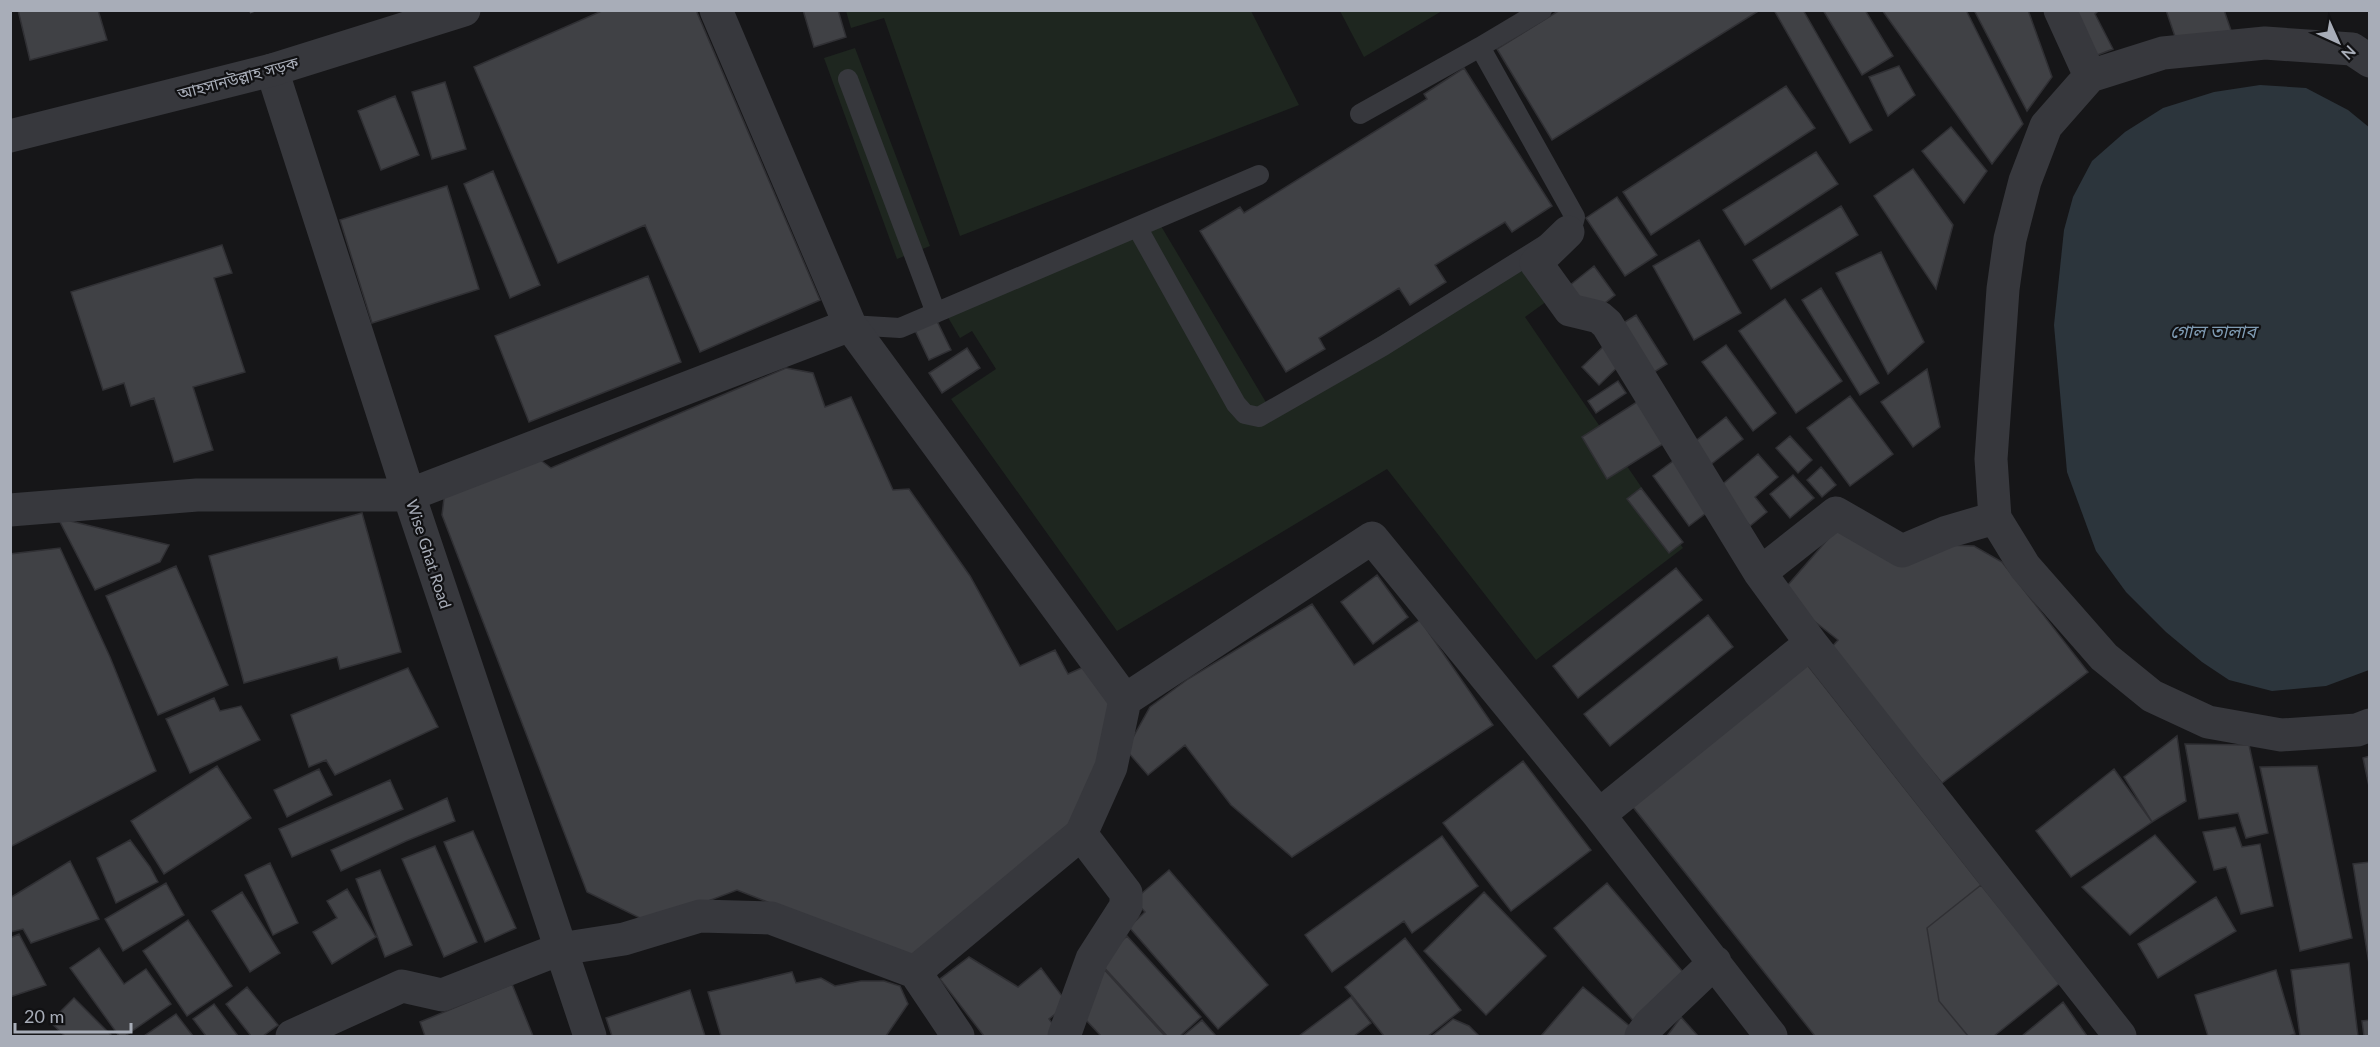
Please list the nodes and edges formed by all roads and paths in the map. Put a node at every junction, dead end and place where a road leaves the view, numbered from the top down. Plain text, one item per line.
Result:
1 (251, 10) edge
2 (464, 10) edge
3 (716, 10) edge
4 (1542, 10) edge
5 (2060, 10) edge
6 (253, 16) dead end
7 (1480, 47) junction
8 (2370, 61) edge
9 (272, 70) junction
10 (2090, 76) junction
11 (848, 79) dead end
12 (1360, 114) dead end
13 (10, 136) edge
14 (1259, 175) dead end
15 (1137, 227) junction
16 (1568, 232) junction
17 (936, 313) junction
18 (850, 325) junction
19 (409, 495) junction
20 (10, 510) edge
21 (1995, 518) junction
22 (1760, 573) junction
23 (1811, 643) junction
24 (1125, 700) junction
25 (2370, 726) edge
26 (1599, 815) junction
27 (1081, 834) junction
28 (560, 949) junction
29 (1715, 962) junction
30 (915, 972) junction
31 (292, 1036) edge
32 (590, 1036) edge
33 (958, 1036) edge
34 (1064, 1036) edge
35 (1641, 1036) edge
36 (1771, 1036) edge
37 (2120, 1036) edge

1 - 6 path
2 - 9 street, আহসানউল্লাহ সড়ক
3 - 18 street
4 - 7 lane
5 - 10 street
7 - 12 lane
7 - 16 lane
8 - 10 street
9 - 13 street, আহসানউল্লাহ সড়ক
9 - 19 street, Wise Ghat Road
10 - 21 street
11 - 17 lane
14 - 15 lane
15 - 16 lane
15 - 17 lane
16 - 22 street
17 - 18 lane
18 - 19 street
18 - 24 street
19 - 20 street
19 - 28 street, Wise Ghat Road
21 - 22 street
21 - 25 street
22 - 23 street
23 - 26 street
23 - 37 street
24 - 26 street
24 - 27 street
26 - 29 street
27 - 30 street
27 - 34 street
28 - 30 street
28 - 31 street
28 - 32 street, Wise Ghat Road
29 - 35 street
29 - 36 street
30 - 33 street

